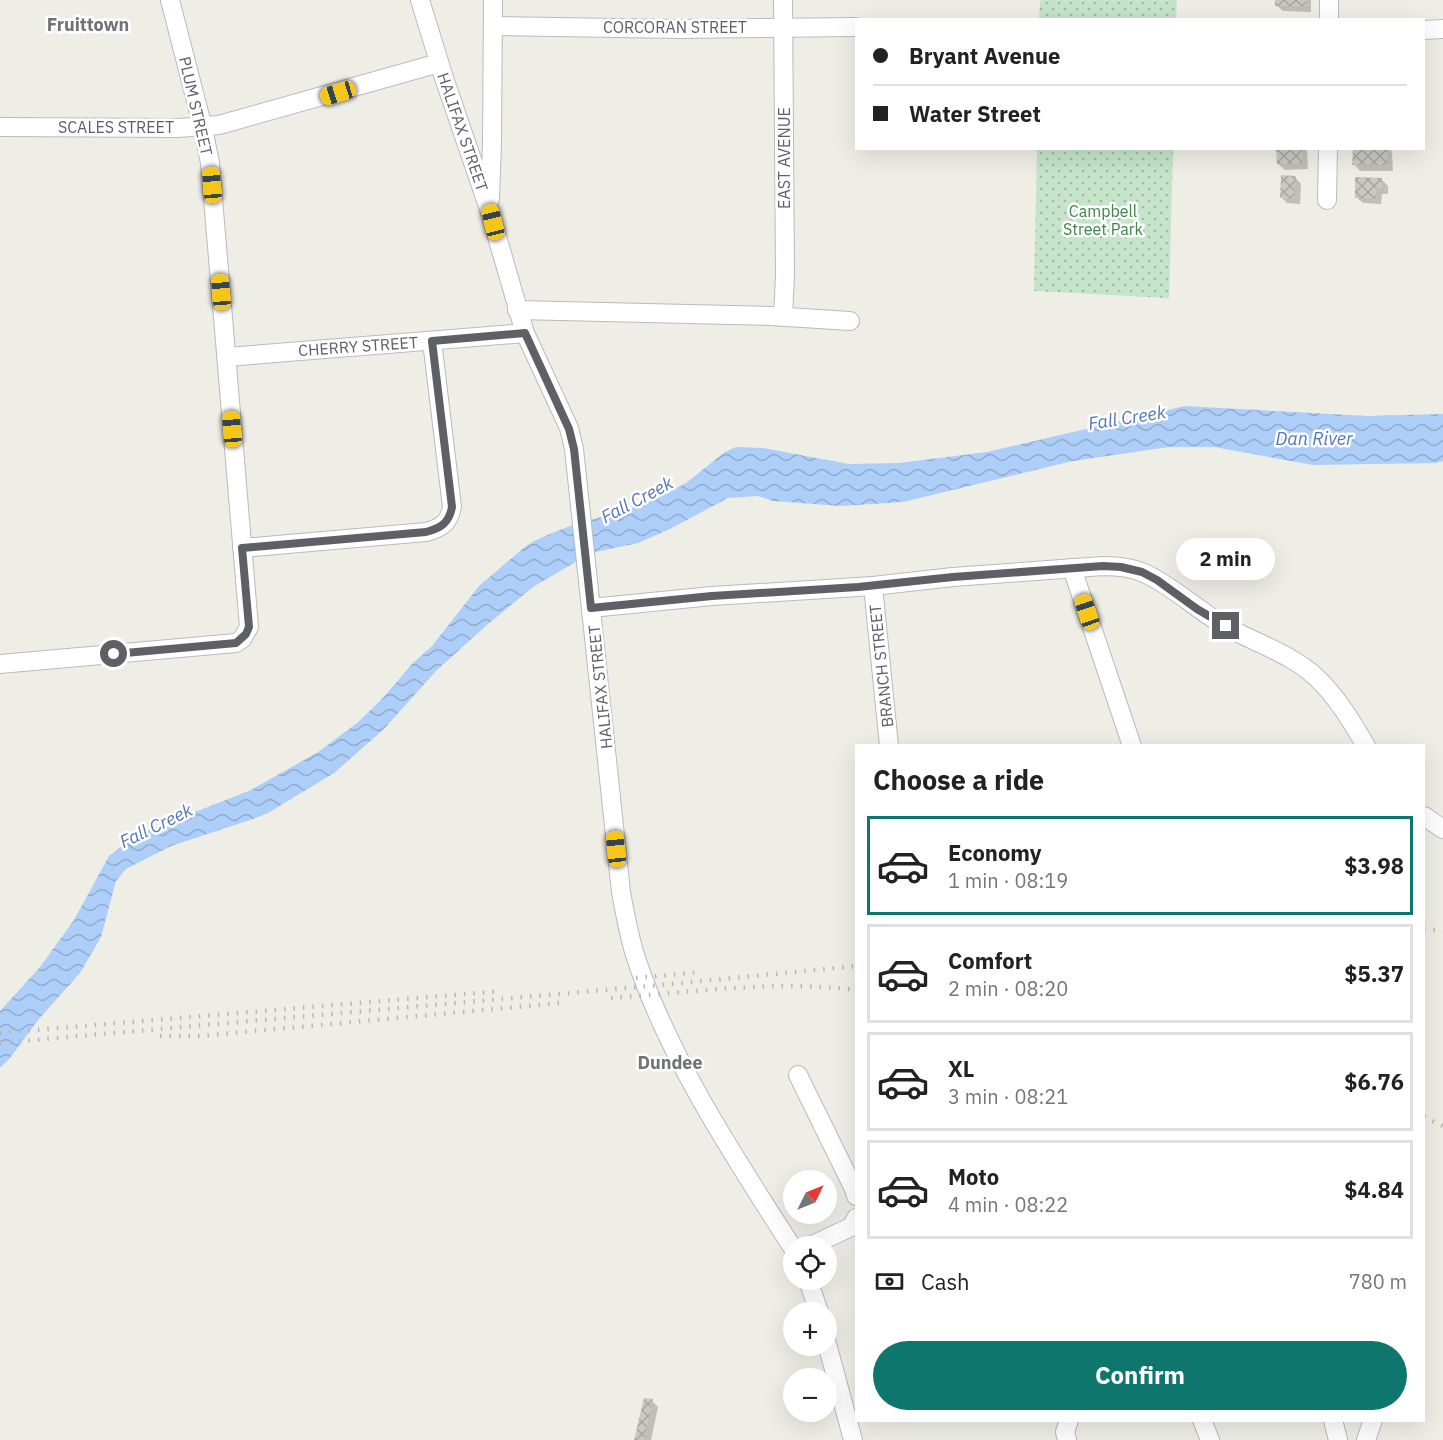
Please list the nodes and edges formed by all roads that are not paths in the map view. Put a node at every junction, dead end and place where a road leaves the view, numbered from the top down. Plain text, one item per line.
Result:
1 (170, 0) edge
2 (420, 0) edge
3 (494, 0) edge
4 (783, 0) edge
5 (1329, 0) edge
6 (1329, 18) edge
7 (493, 26) junction
8 (783, 27) junction
9 (855, 27) edge
10 (1443, 29) edge
11 (1425, 30) edge
12 (439, 63) junction
13 (0, 127) edge
14 (203, 128) junction
15 (1328, 150) edge
16 (1327, 200) dead end
17 (489, 209) junction
18 (517, 310) junction
19 (783, 317) junction
20 (850, 321) dead end
21 (525, 333) junction
22 (432, 341) junction
23 (227, 357) junction
24 (242, 548) junction
25 (1072, 568) junction
26 (873, 585) junction
27 (591, 608) junction
28 (0, 664) edge
29 (889, 744) edge
30 (1131, 744) edge
31 (1365, 744) edge
32 (1425, 817) edge
33 (1443, 829) edge
34 (798, 1076) dead end
35 (855, 1192) edge
36 (855, 1220) edge
37 (785, 1236) edge
38 (832, 1236) edge
39 (830, 1356) edge
40 (1068, 1422) edge
41 (1203, 1422) edge
42 (1334, 1422) edge
43 (1372, 1422) edge
44 (853, 1440) edge
45 (1067, 1440) edge
46 (1210, 1440) edge
47 (1338, 1440) edge
48 (1366, 1440) edge

1 - 14 street, PLUM STREET
2 - 12 street, HALIFAX STREET
3 - 7 street
4 - 8 street, EAST AVENUE
5 - 6 street
7 - 8 street, CORCORAN STREET
7 - 17 street
8 - 9 street, CORCORAN STREET
8 - 19 street, EAST AVENUE
10 - 11 street
12 - 14 street, SCALES STREET
12 - 17 street, HALIFAX STREET
13 - 14 street, SCALES STREET
14 - 23 street, PLUM STREET
15 - 16 street
17 - 18 street, HALIFAX STREET
18 - 19 street
18 - 21 street, HALIFAX STREET
19 - 20 street
21 - 22 street, CHERRY STREET
21 - 27 street, HALIFAX STREET
22 - 23 street, CHERRY STREET
22 - 24 street
23 - 24 street, PLUM STREET
24 - 28 street, PLUM STREET
25 - 26 street
25 - 30 street
25 - 31 street
26 - 27 street
26 - 29 street, BRANCH STREET
27 - 37 street, HALIFAX STREET
32 - 33 street
34 - 35 street
36 - 38 street
39 - 44 street
40 - 45 street
41 - 46 street
42 - 47 street
43 - 48 street

